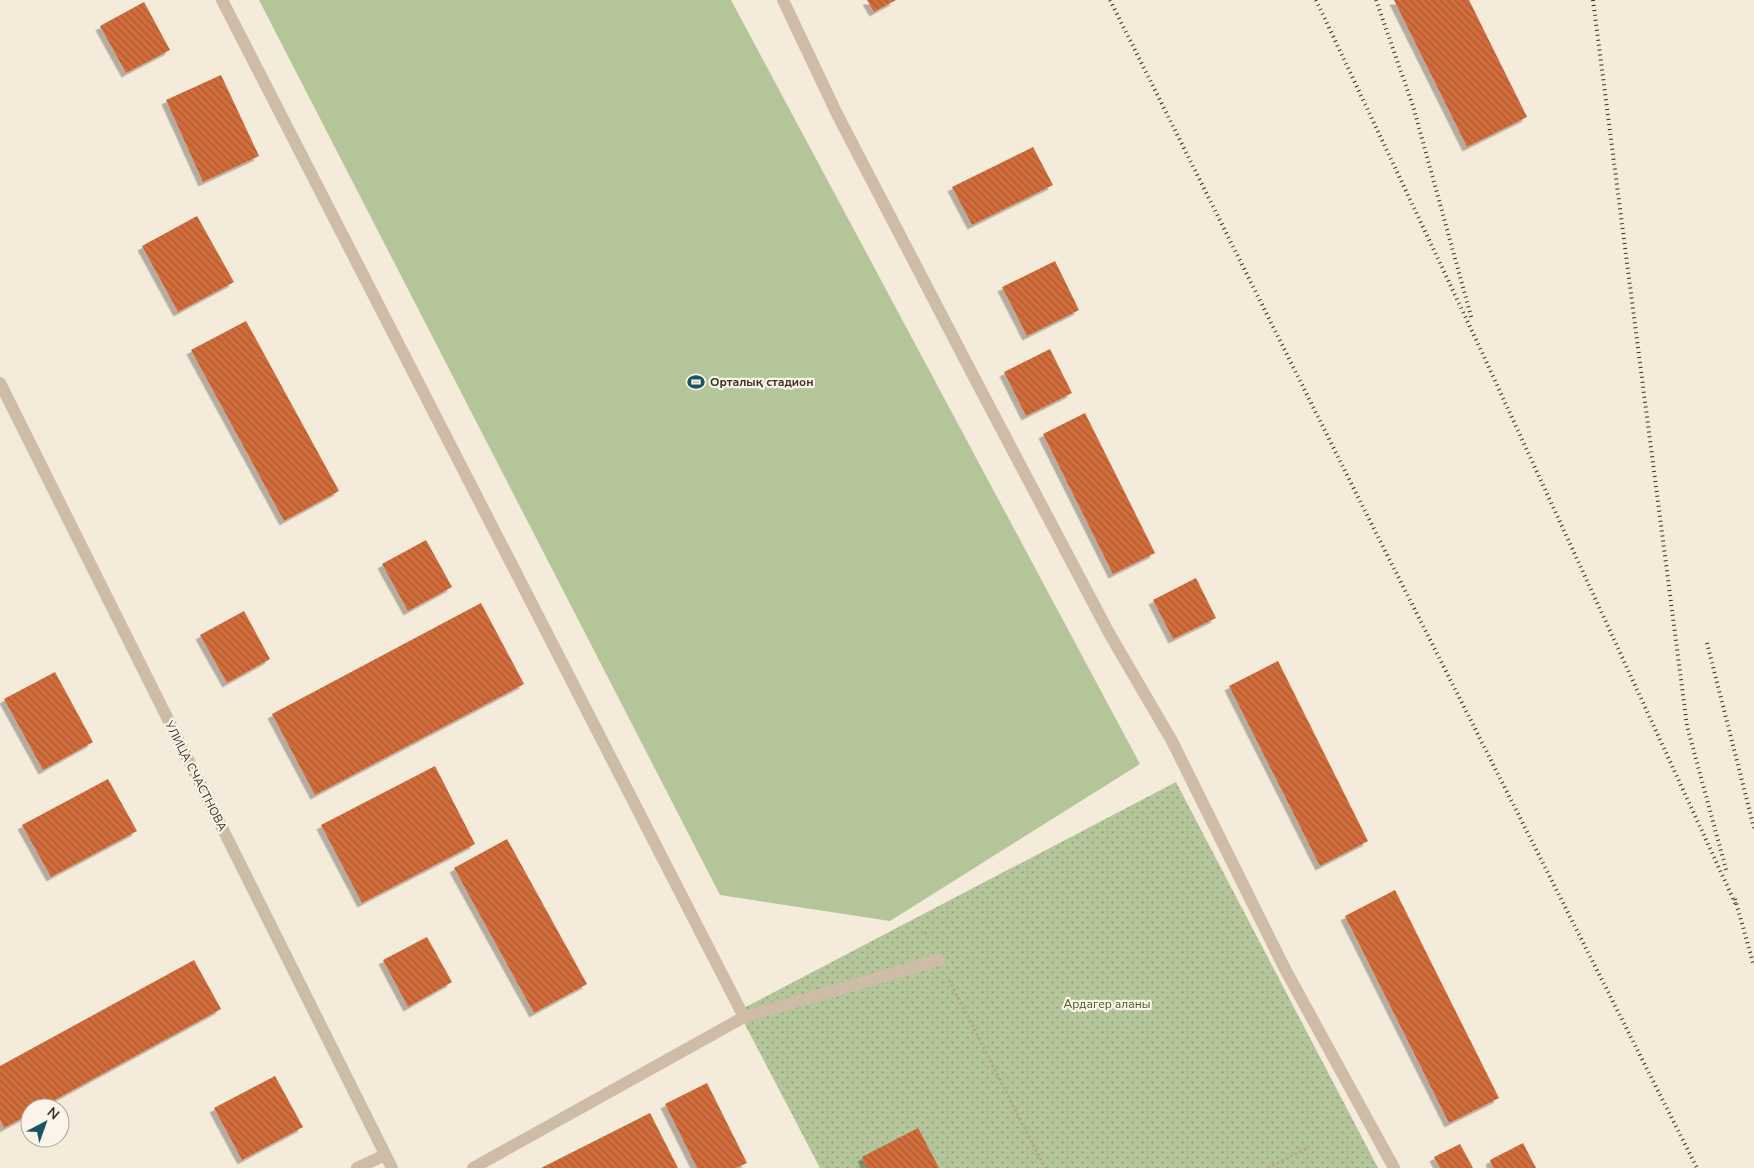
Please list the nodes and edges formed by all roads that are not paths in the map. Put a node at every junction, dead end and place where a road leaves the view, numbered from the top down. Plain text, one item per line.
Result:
1 (222, 0) edge
2 (783, 0) edge
3 (0, 383) edge
4 (939, 960) road end
5 (744, 1017) junction
6 (385, 1155) junction
7 (357, 1168) edge
8 (392, 1168) edge
9 (472, 1168) edge
10 (1394, 1168) edge

1 - 5 street
2 - 10 street
3 - 6 street, УЛИЦА СЧАСТНОВА
4 - 5 street
5 - 9 street
6 - 7 street
6 - 8 street, УЛИЦА СЧАСТНОВА

